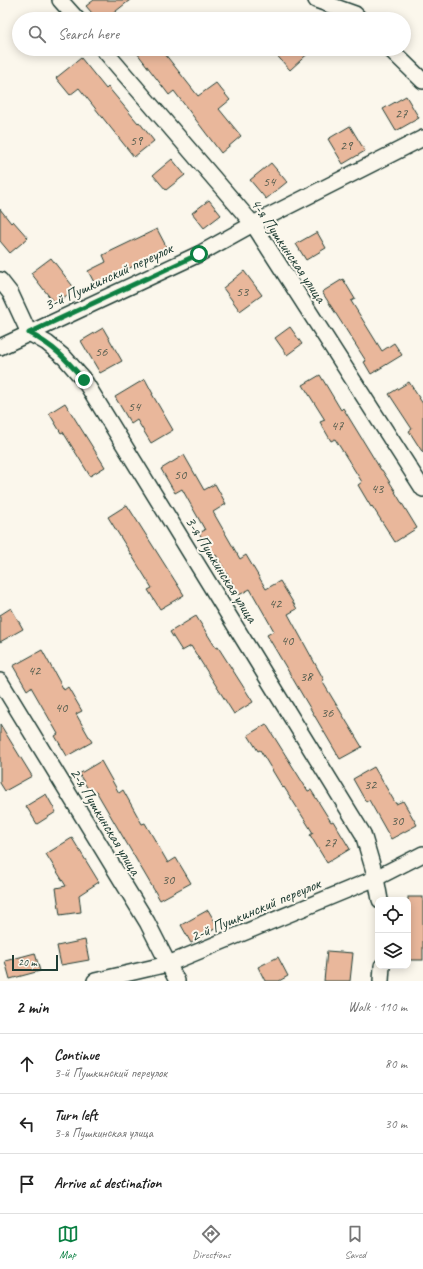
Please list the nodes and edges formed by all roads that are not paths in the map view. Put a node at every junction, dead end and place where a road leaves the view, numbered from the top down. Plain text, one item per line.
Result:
1 (60, 0) edge
2 (316, 0) edge
3 (71, 12) edge
4 (349, 12) edge
5 (109, 56) edge
6 (397, 56) edge
7 (423, 81) edge
8 (423, 138) edge
9 (253, 224) junction
10 (0, 280) edge
11 (29, 333) junction
12 (0, 347) edge
13 (423, 489) edge
14 (0, 681) edge
15 (423, 854) edge
16 (376, 878) junction
17 (379, 897) edge
18 (168, 964) junction
19 (382, 969) edge
20 (95, 981) edge
21 (178, 981) edge
22 (381, 981) edge

1 - 3 street
2 - 4 street
5 - 9 street, 4-я Пушкинская улица
6 - 7 street
8 - 9 street, 3-й Пушкинский переулок
9 - 11 street, 3-й Пушкинский переулок
9 - 13 street, 4-я Пушкинская улица
10 - 11 street
11 - 12 street, 3-й Пушкинский переулок
11 - 16 street, 3-я Пушкинская улица
14 - 18 street, 2-я Пушкинская улица
15 - 16 street, 2-й Пушкинский переулок
16 - 17 street, 3-я Пушкинская улица
16 - 18 street, 2-й Пушкинский переулок
18 - 20 street, 2-й Пушкинский переулок
18 - 21 street, 2-я Пушкинская улица
19 - 22 street

